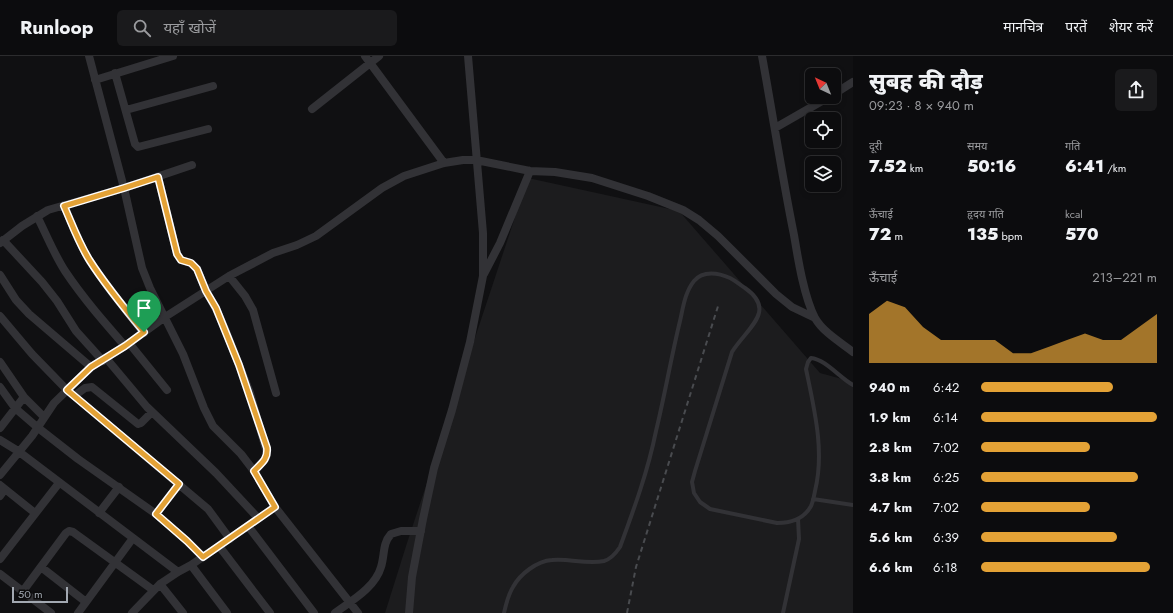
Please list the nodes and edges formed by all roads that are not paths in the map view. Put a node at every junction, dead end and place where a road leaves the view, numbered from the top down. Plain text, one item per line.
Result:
1 (89, 56) edge
2 (173, 56) edge
3 (365, 56) edge
4 (379, 56) edge
5 (468, 56) edge
6 (762, 56) edge
7 (371, 64) junction
8 (115, 74) junction
9 (95, 80) junction
10 (853, 82) edge
11 (213, 86) dead end
12 (841, 90) edge
13 (817, 104) edge
14 (312, 109) dead end
15 (126, 110) junction
16 (775, 128) junction
17 (208, 129) dead end
18 (476, 160) junction
19 (444, 163) junction
20 (192, 165) dead end
21 (530, 171) junction
22 (158, 177) junction
23 (124, 188) junction
24 (64, 206) junction
25 (37, 216) junction
26 (2, 242) edge
27 (0, 275) edge
28 (229, 276) junction
29 (483, 276) junction
30 (206, 291) junction
31 (0, 316) edge
32 (165, 318) junction
33 (816, 318) junction
34 (144, 332) junction
35 (127, 344) junction
36 (853, 352) edge
37 (104, 360) junction
38 (0, 362) edge
39 (91, 367) junction
40 (853, 385) edge
41 (0, 387) edge
42 (67, 390) junction
43 (167, 390) dead end
44 (276, 393) dead end
45 (74, 396) junction
46 (24, 397) junction
47 (14, 408) junction
48 (152, 412) junction
49 (44, 417) junction
50 (0, 428) edge
51 (37, 428) junction
52 (0, 440) edge
53 (18, 451) junction
54 (254, 471) junction
55 (0, 475) edge
56 (59, 483) junction
57 (179, 484) junction
58 (119, 487) junction
59 (2, 490) edge
60 (813, 499) junction
61 (853, 505) edge
62 (275, 507) junction
63 (35, 513) junction
64 (99, 513) junction
65 (156, 514) junction
66 (258, 518) junction
67 (798, 519) junction
68 (248, 526) junction
69 (421, 531) junction
70 (133, 538) junction
71 (230, 538) junction
72 (219, 546) junction
73 (203, 557) junction
74 (0, 558) edge
75 (115, 562) junction
76 (191, 565) junction
77 (42, 567) junction
78 (178, 572) junction
79 (0, 574) edge
80 (160, 584) junction
81 (153, 590) junction
82 (23, 591) junction
83 (86, 602) junction
84 (349, 603) junction
85 (51, 613) edge
86 (78, 613) edge
87 (132, 613) edge
88 (183, 613) edge
89 (227, 613) edge
90 (270, 613) edge
91 (314, 613) edge
92 (335, 613) edge
93 (358, 613) edge
94 (409, 613) edge
95 (504, 613) edge
96 (784, 613) edge

1 - 9 street
2 - 8 street
3 - 7 street
4 - 7 street
5 - 18 street
6 - 16 street
7 - 14 street
7 - 19 street
8 - 9 street
8 - 15 street
9 - 23 street
10 - 12 street
11 - 15 street
13 - 16 street
15 - 17 street
16 - 33 street
18 - 19 street
18 - 21 street
18 - 29 street
19 - 28 street
20 - 22 street
21 - 29 street
21 - 33 street
22 - 23 street
22 - 30 street
23 - 24 street
23 - 32 street
24 - 25 street
24 - 34 street
25 - 26 street
25 - 35 street
26 - 37 street
27 - 39 street
28 - 30 street
28 - 44 street
29 - 69 street
30 - 32 street
30 - 54 street
31 - 42 street
32 - 34 street
32 - 54 street
33 - 36 street
34 - 35 street
35 - 37 street
35 - 43 street
37 - 39 street
37 - 48 street
38 - 46 street
39 - 42 street
40 - 60 lane
41 - 47 street
42 - 45 street
42 - 49 street
45 - 48 street
45 - 57 street
46 - 47 street
46 - 49 street
47 - 50 street
47 - 51 street
48 - 66 street
49 - 51 street
51 - 53 street
51 - 58 street
52 - 53 street
53 - 55 street
53 - 56 street
54 - 62 street
56 - 63 street
56 - 64 street
57 - 65 street
57 - 71 street
58 - 64 street
58 - 65 street
59 - 63 street
60 - 61 lane
60 - 67 lane
62 - 66 street
62 - 84 street
63 - 74 street
64 - 70 street
65 - 73 street
66 - 68 street
67 - 95 lane
67 - 96 lane
68 - 71 street
68 - 91 street
69 - 84 street
69 - 94 street
70 - 75 street
70 - 78 street
71 - 72 street
72 - 73 street
72 - 90 street
73 - 76 street
75 - 77 street
75 - 81 street
75 - 83 street
76 - 78 street
76 - 89 street
77 - 82 street
77 - 83 street
78 - 80 street
79 - 82 street
80 - 81 street
80 - 88 street
81 - 87 street
82 - 85 street
83 - 86 street
84 - 92 street
84 - 93 street

